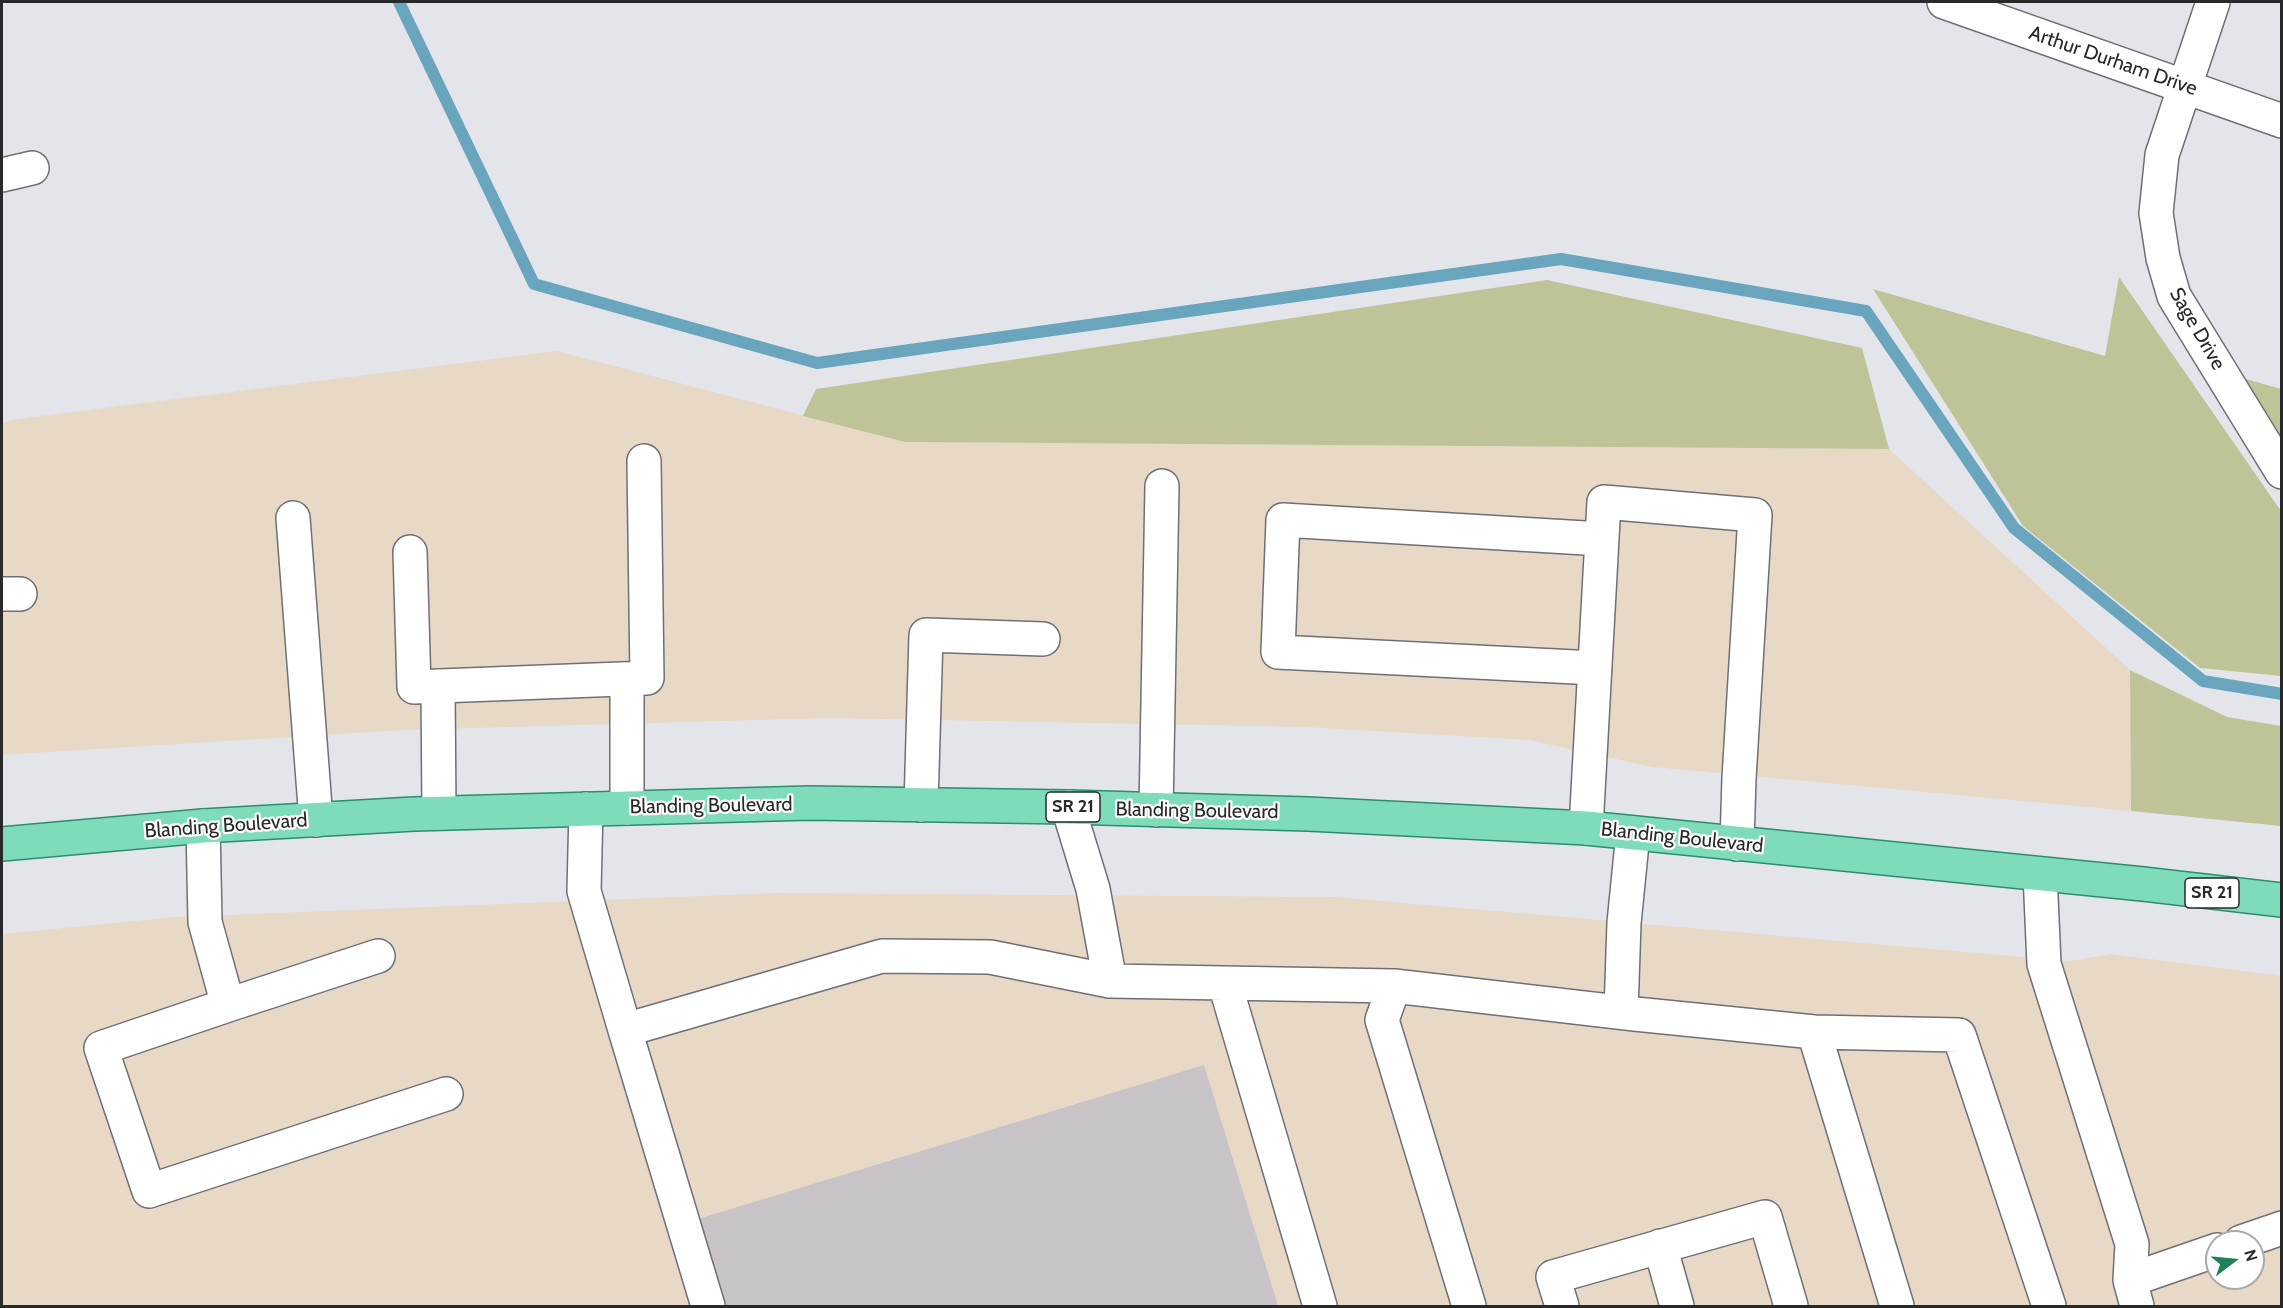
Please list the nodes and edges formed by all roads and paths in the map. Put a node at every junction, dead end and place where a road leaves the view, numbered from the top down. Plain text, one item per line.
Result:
1 (1944, 2) edge
2 (2213, 2) edge
3 (2184, 86) junction
4 (2282, 121) edge
5 (644, 461) dead end
6 (2282, 472) edge
7 (1162, 486) dead end
8 (293, 518) dead end
9 (1602, 539) junction
10 (410, 552) dead end
11 (1043, 639) dead end
12 (1595, 668) junction
13 (627, 679) junction
14 (438, 686) junction
15 (921, 805) junction
16 (627, 807) junction
17 (1068, 807) junction
18 (586, 809) junction
19 (1156, 810) junction
20 (438, 813) junction
21 (316, 820) junction
22 (203, 826) junction
23 (1586, 828) junction
24 (1633, 833) junction
25 (2, 844) edge
26 (1737, 844) junction
27 (2040, 874) junction
28 (2282, 900) edge
29 (378, 956) dead end
30 (1110, 981) junction
31 (1225, 984) junction
32 (1394, 986) junction
33 (228, 1005) junction
34 (1621, 1012) junction
35 (625, 1030) junction
36 (1814, 1032) junction
37 (446, 1094) dead end
38 (2282, 1228) edge
39 (2265, 1234) edge
40 (1659, 1246) junction
41 (2205, 1256) edge
42 (2133, 1293) edge
43 (708, 1306) edge
44 (1320, 1306) edge
45 (1469, 1306) edge
46 (1562, 1306) edge
47 (1677, 1306) edge
48 (1791, 1306) edge
49 (1897, 1306) edge
50 (2049, 1306) edge

1 - 3 street, Arthur Durham Drive
2 - 3 street, Sage Drive
3 - 4 street, Arthur Durham Drive
3 - 6 street, Sage Drive
5 - 13 street
7 - 19 street
8 - 21 street
9 - 12 street
9 - 12 street
9 - 26 street
10 - 14 street
11 - 15 street
12 - 23 street
13 - 14 street
13 - 16 street
14 - 20 street
15 - 16 main road, Blanding Boulevard / SR 21
15 - 17 main road, Blanding Boulevard / SR 21
16 - 18 main road, Blanding Boulevard / SR 21
17 - 19 main road, Blanding Boulevard / SR 21
17 - 30 street
18 - 20 main road, Blanding Boulevard / SR 21
18 - 35 street
19 - 23 main road, Blanding Boulevard / SR 21
20 - 21 main road, Blanding Boulevard / SR 21
21 - 22 main road, Blanding Boulevard / SR 21
22 - 25 main road, Blanding Boulevard / SR 21
22 - 33 street
23 - 24 main road, Blanding Boulevard / SR 21
24 - 26 main road, Blanding Boulevard / SR 21
24 - 34 street
26 - 27 main road, Blanding Boulevard / SR 21
27 - 28 main road, Blanding Boulevard / SR 21
27 - 42 street
29 - 33 street
30 - 31 street
30 - 35 street
31 - 32 street
31 - 44 street
32 - 34 street
32 - 45 street
33 - 37 street
34 - 36 street
35 - 43 street
36 - 49 street
36 - 50 street
38 - 39 street
40 - 46 street
40 - 47 street
40 - 48 street
41 - 42 street

